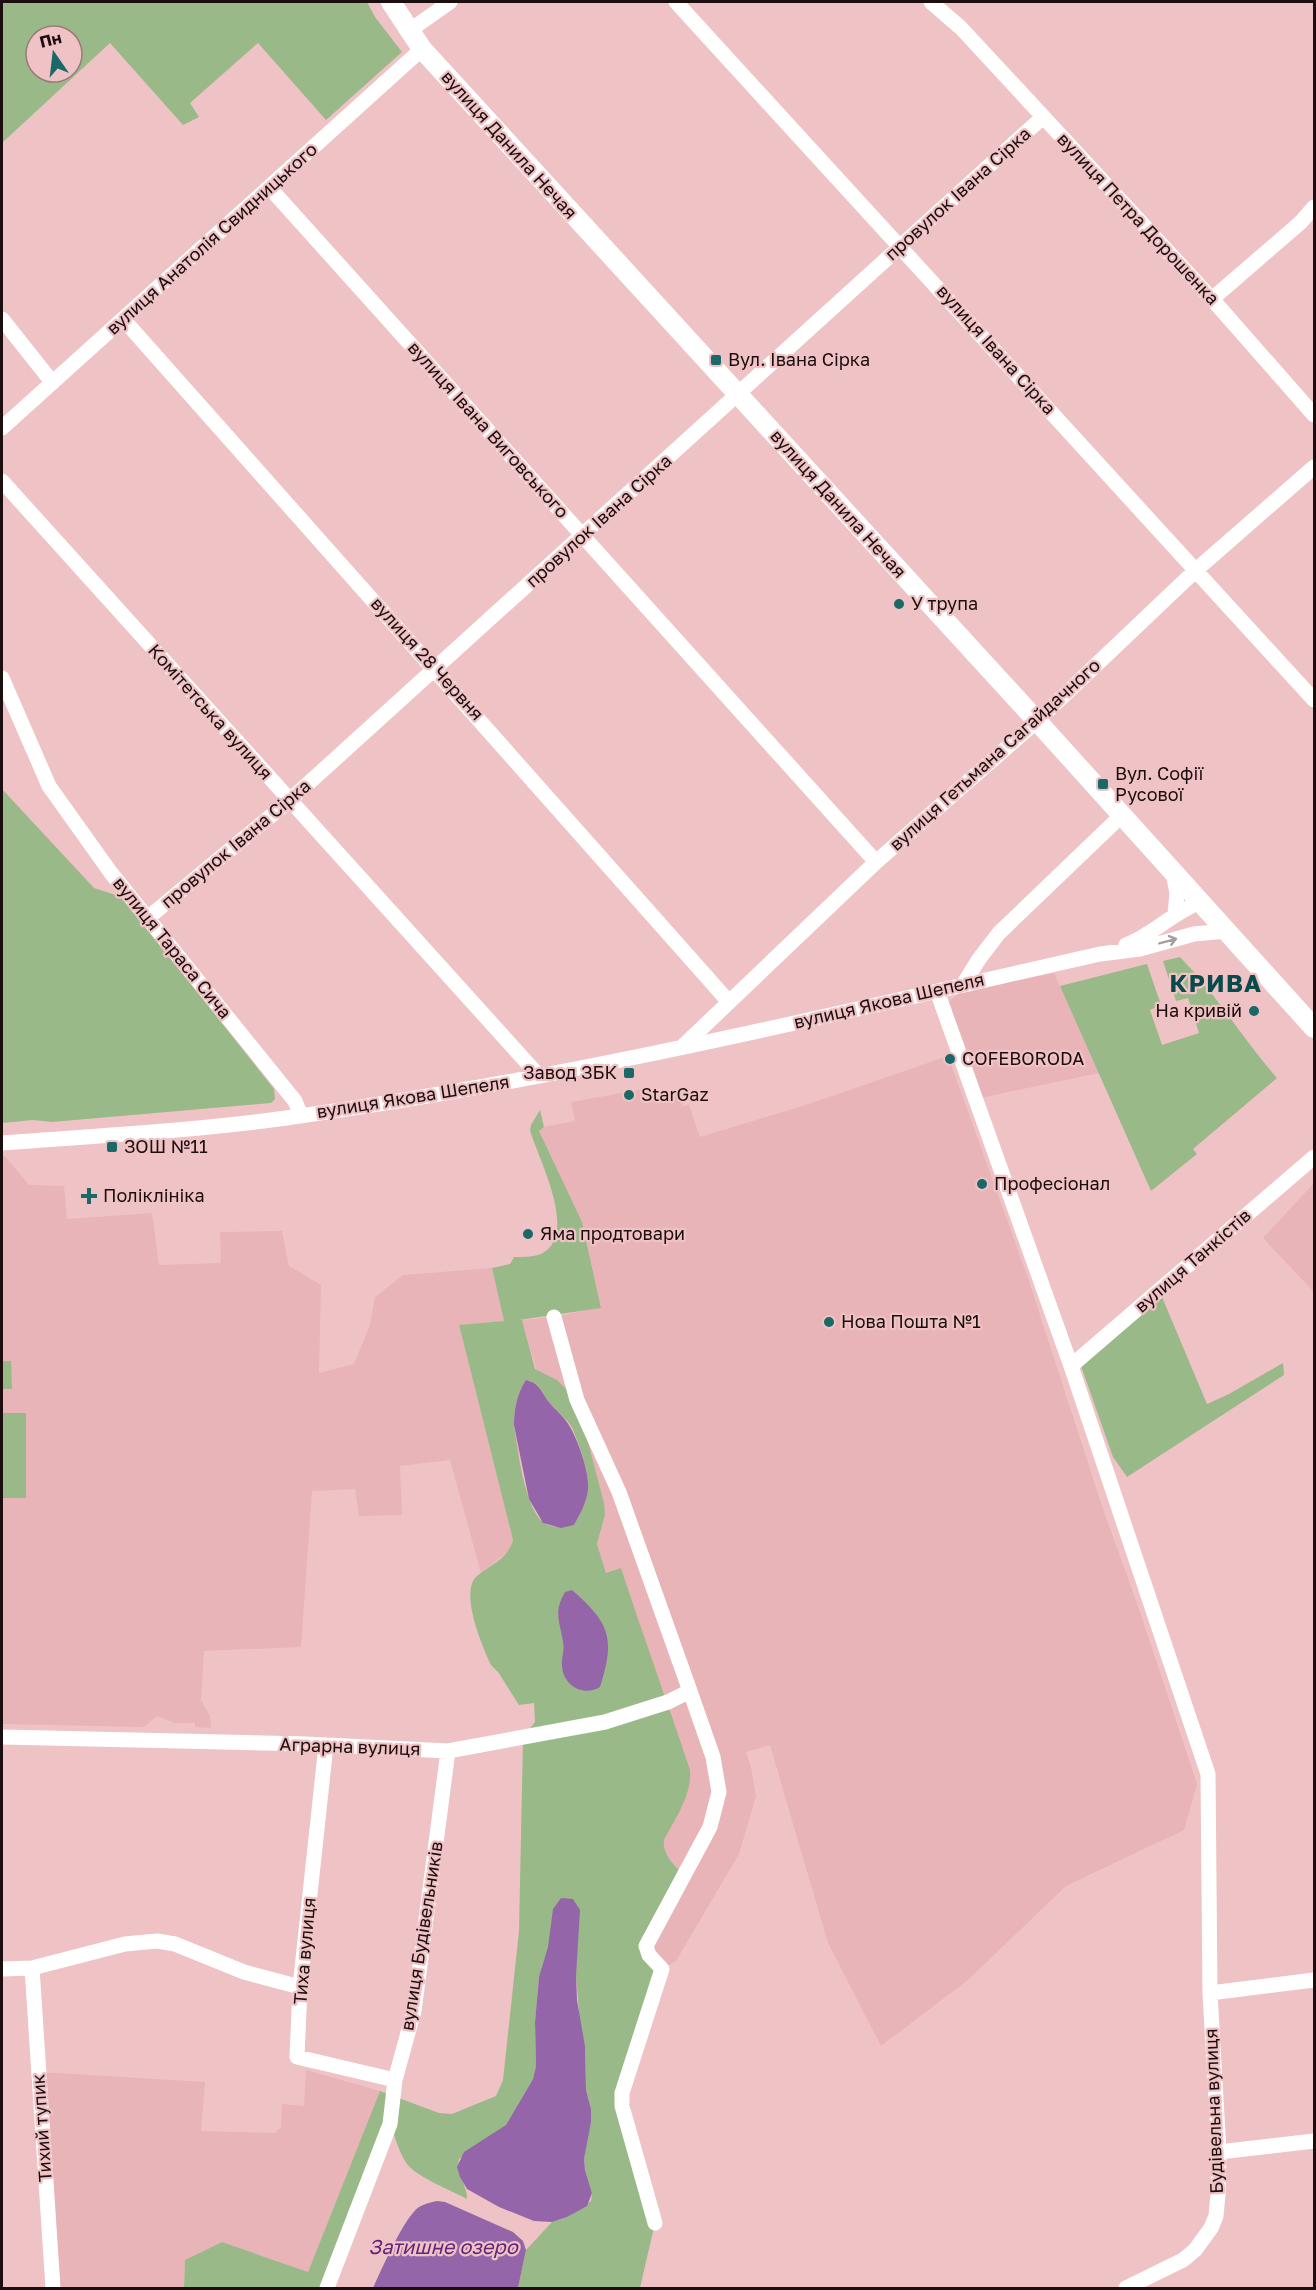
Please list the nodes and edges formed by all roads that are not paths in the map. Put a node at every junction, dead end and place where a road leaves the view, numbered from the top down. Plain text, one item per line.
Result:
1 (391, 2) edge
2 (450, 2) edge
3 (676, 2) edge
4 (931, 2) edge
5 (409, 31) junction
6 (422, 49) junction
7 (1043, 117) junction
8 (269, 187) junction
9 (1314, 207) edge
10 (900, 245) junction
11 (1212, 299) junction
12 (2, 319) edge
13 (123, 319) junction
14 (52, 382) junction
15 (738, 395) junction
16 (1314, 415) edge
17 (2, 428) edge
18 (1314, 467) edge
19 (2, 481) edge
20 (582, 535) junction
21 (1196, 570) junction
22 (435, 668) junction
23 (2, 678) edge
24 (1314, 700) edge
25 (1037, 721) junction
26 (290, 800) junction
27 (1122, 815) junction
28 (876, 862) junction
29 (1173, 871) junction
30 (1203, 904) junction
31 (1175, 914) junction
32 (149, 917) junction
33 (1227, 931) junction
34 (1194, 934) junction
35 (1100, 954) junction
36 (963, 985) junction
37 (938, 991) junction
38 (729, 1002) junction
39 (1314, 1028) edge
40 (681, 1047) junction
41 (539, 1076) junction
42 (301, 1116) junction
43 (2, 1143) edge
44 (1314, 1157) edge
45 (554, 1317) dead end
46 (1071, 1366) junction
47 (690, 1691) junction
48 (2, 1737) edge
49 (326, 1745) junction
50 (448, 1751) junction
51 (32, 1968) junction
52 (2, 1969) edge
53 (1314, 1980) edge
54 (300, 1987) junction
55 (1210, 1993) junction
56 (395, 2080) junction
57 (1314, 2141) edge
58 (1219, 2152) junction
59 (655, 2223) dead end
60 (53, 2289) edge
61 (327, 2289) edge
62 (1126, 2289) edge

1 - 5 main road, вулиця Данила Нечая
2 - 5 street
3 - 10 street, вулиця Івана Сірка
4 - 7 street, вулиця Петра Дорошенка
5 - 6 main road, вулиця Данила Нечая
6 - 8 street, вулиця Анатолія Свидницького
6 - 15 main road, вулиця Данила Нечая
7 - 10 street, провулок Івана Сірка
7 - 11 street, вулиця Петра Дорошенка
8 - 13 street, вулиця Анатолія Свидницького
8 - 20 street, вулиця Івана Виговського
9 - 11 street
10 - 15 street, провулок Івана Сірка
10 - 21 street, вулиця Івана Сірка
11 - 16 street, вулиця Петра Дорошенка
12 - 14 street
13 - 14 street, вулиця Анатолія Свидницького
13 - 22 street, вулиця 28 Червня
14 - 17 street, вулиця Анатолія Свидницького
15 - 20 street, провулок Івана Сірка
15 - 25 main road, вулиця Данила Нечая
18 - 21 street, вулиця Гетьмана Сагайдачного
19 - 26 street, Комітетська вулиця
20 - 22 street, провулок Івана Сірка
20 - 28 street, вулиця Івана Виговського
21 - 24 street, вулиця Івана Сірка
21 - 25 street, вулиця Гетьмана Сагайдачного
22 - 26 street, провулок Івана Сірка
22 - 38 street, вулиця 28 Червня
23 - 32 street, вулиця Тараса Сича
25 - 27 main road, вулиця Данила Нечая
25 - 28 street, вулиця Гетьмана Сагайдачного
26 - 32 street, провулок Івана Сірка
26 - 41 street, Комітетська вулиця
27 - 29 main road, вулиця Данила Нечая
27 - 36 street
28 - 38 street, вулиця Гетьмана Сагайдачного
29 - 30 main road, вулиця Данила Нечая
29 - 31 street
30 - 31 street
30 - 33 main road, вулиця Данила Нечая
30 - 34 street
31 - 35 street
32 - 42 street, вулиця Тараса Сича
33 - 34 street
33 - 39 main road, вулиця Данила Нечая
35 -> 34 street
35 - 36 street, вулиця Якова Шепеля
36 - 37 street, вулиця Якова Шепеля
37 - 40 street, вулиця Якова Шепеля
37 - 46 street, Будівельна вулиця
38 - 40 street, вулиця Гетьмана Сагайдачного
40 - 41 street, вулиця Якова Шепеля
41 - 42 street, вулиця Якова Шепеля
42 - 43 street, вулиця Якова Шепеля
44 - 46 street, вулиця Танкістів
45 - 47 street
46 - 55 street, Будівельна вулиця
47 - 50 street, Аграрна вулиця
47 - 59 street
48 - 49 street, Аграрна вулиця
49 - 50 street, Аграрна вулиця
49 - 54 street, Тиха вулиця
50 - 56 street, вулиця Будівельників
51 - 52 street
51 - 54 street
51 - 60 street, Тихий тупик
53 - 55 street
54 - 56 street, Тиха вулиця
55 - 58 street, Будівельна вулиця
56 - 61 street, вулиця Будівельників
57 - 58 street
58 - 62 street, Будівельна вулиця

